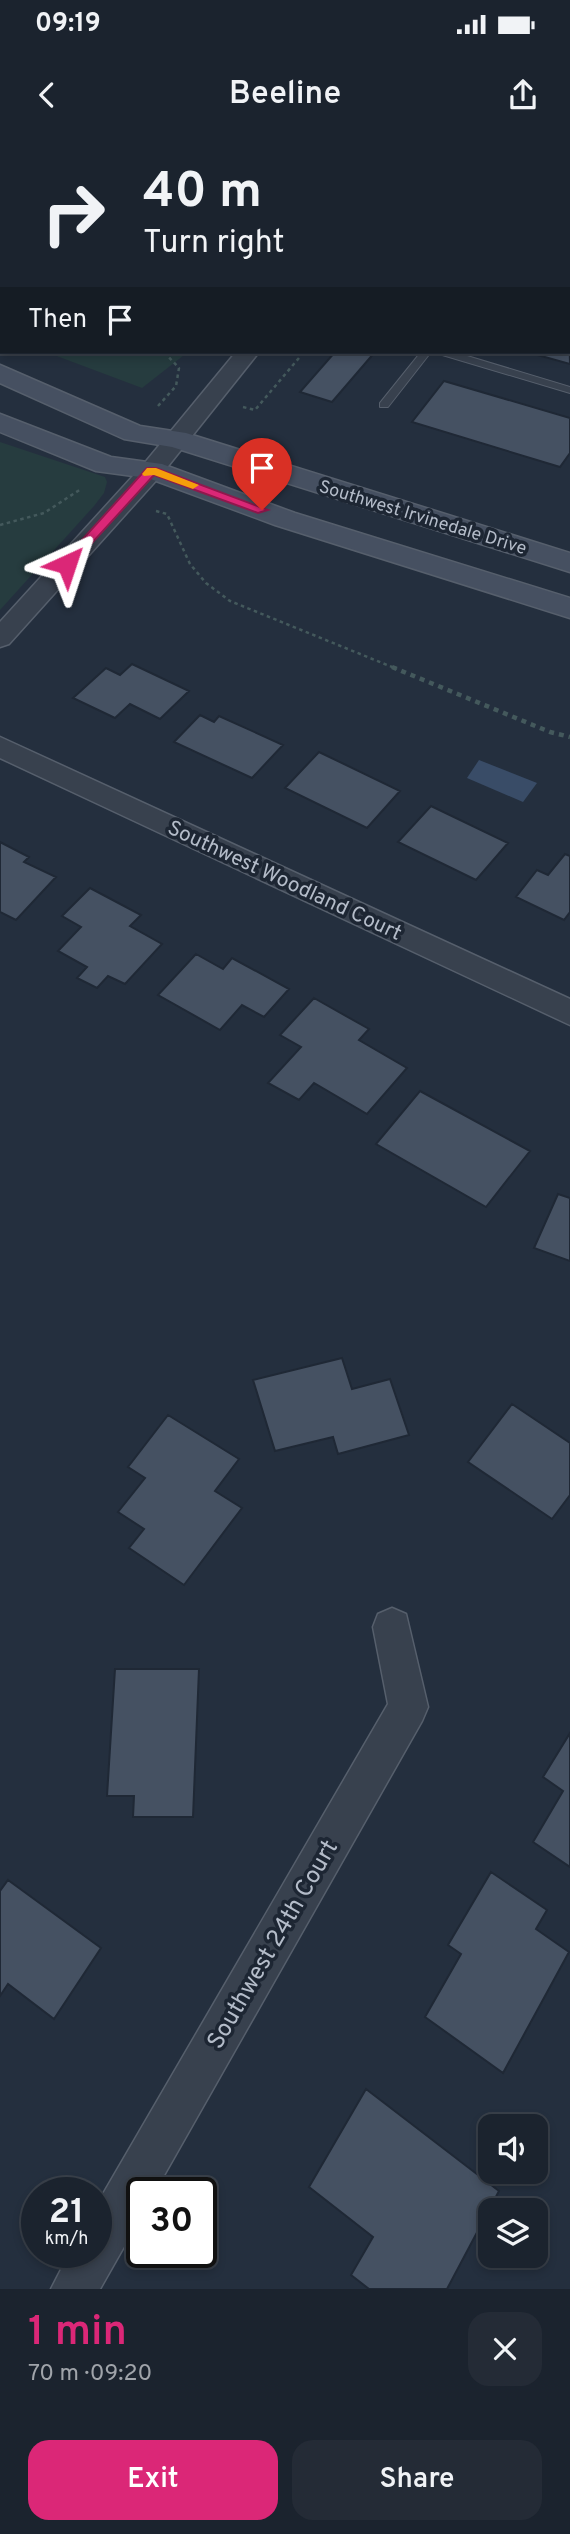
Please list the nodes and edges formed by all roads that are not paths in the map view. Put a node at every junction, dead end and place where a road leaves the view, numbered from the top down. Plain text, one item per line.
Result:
1 (246, 354) edge
2 (424, 354) edge
3 (450, 354) edge
4 (0, 373) edge
5 (570, 390) edge
6 (384, 405) dead end
7 (0, 422) edge
8 (176, 439) junction
9 (152, 470) junction
10 (570, 562) edge
11 (570, 608) edge
12 (0, 638) edge
13 (0, 747) edge
14 (570, 1013) edge
15 (392, 1627) dead end
16 (112, 2224) edge
17 (86, 2268) edge
18 (74, 2289) edge

1 - 8 street
2 - 6 lane
3 - 5 lane
4 - 8 main road, Southwest Irvinedale Drive
7 - 9 main road, Southwest Irvinedale Drive
8 - 9 street
8 - 10 main road, Southwest Irvinedale Drive
9 - 11 main road, Southwest Irvinedale Drive
9 - 12 street
13 - 14 street, Southwest Woodland Court
15 - 16 street, Southwest 24th Court
17 - 18 street, Southwest 24th Court

